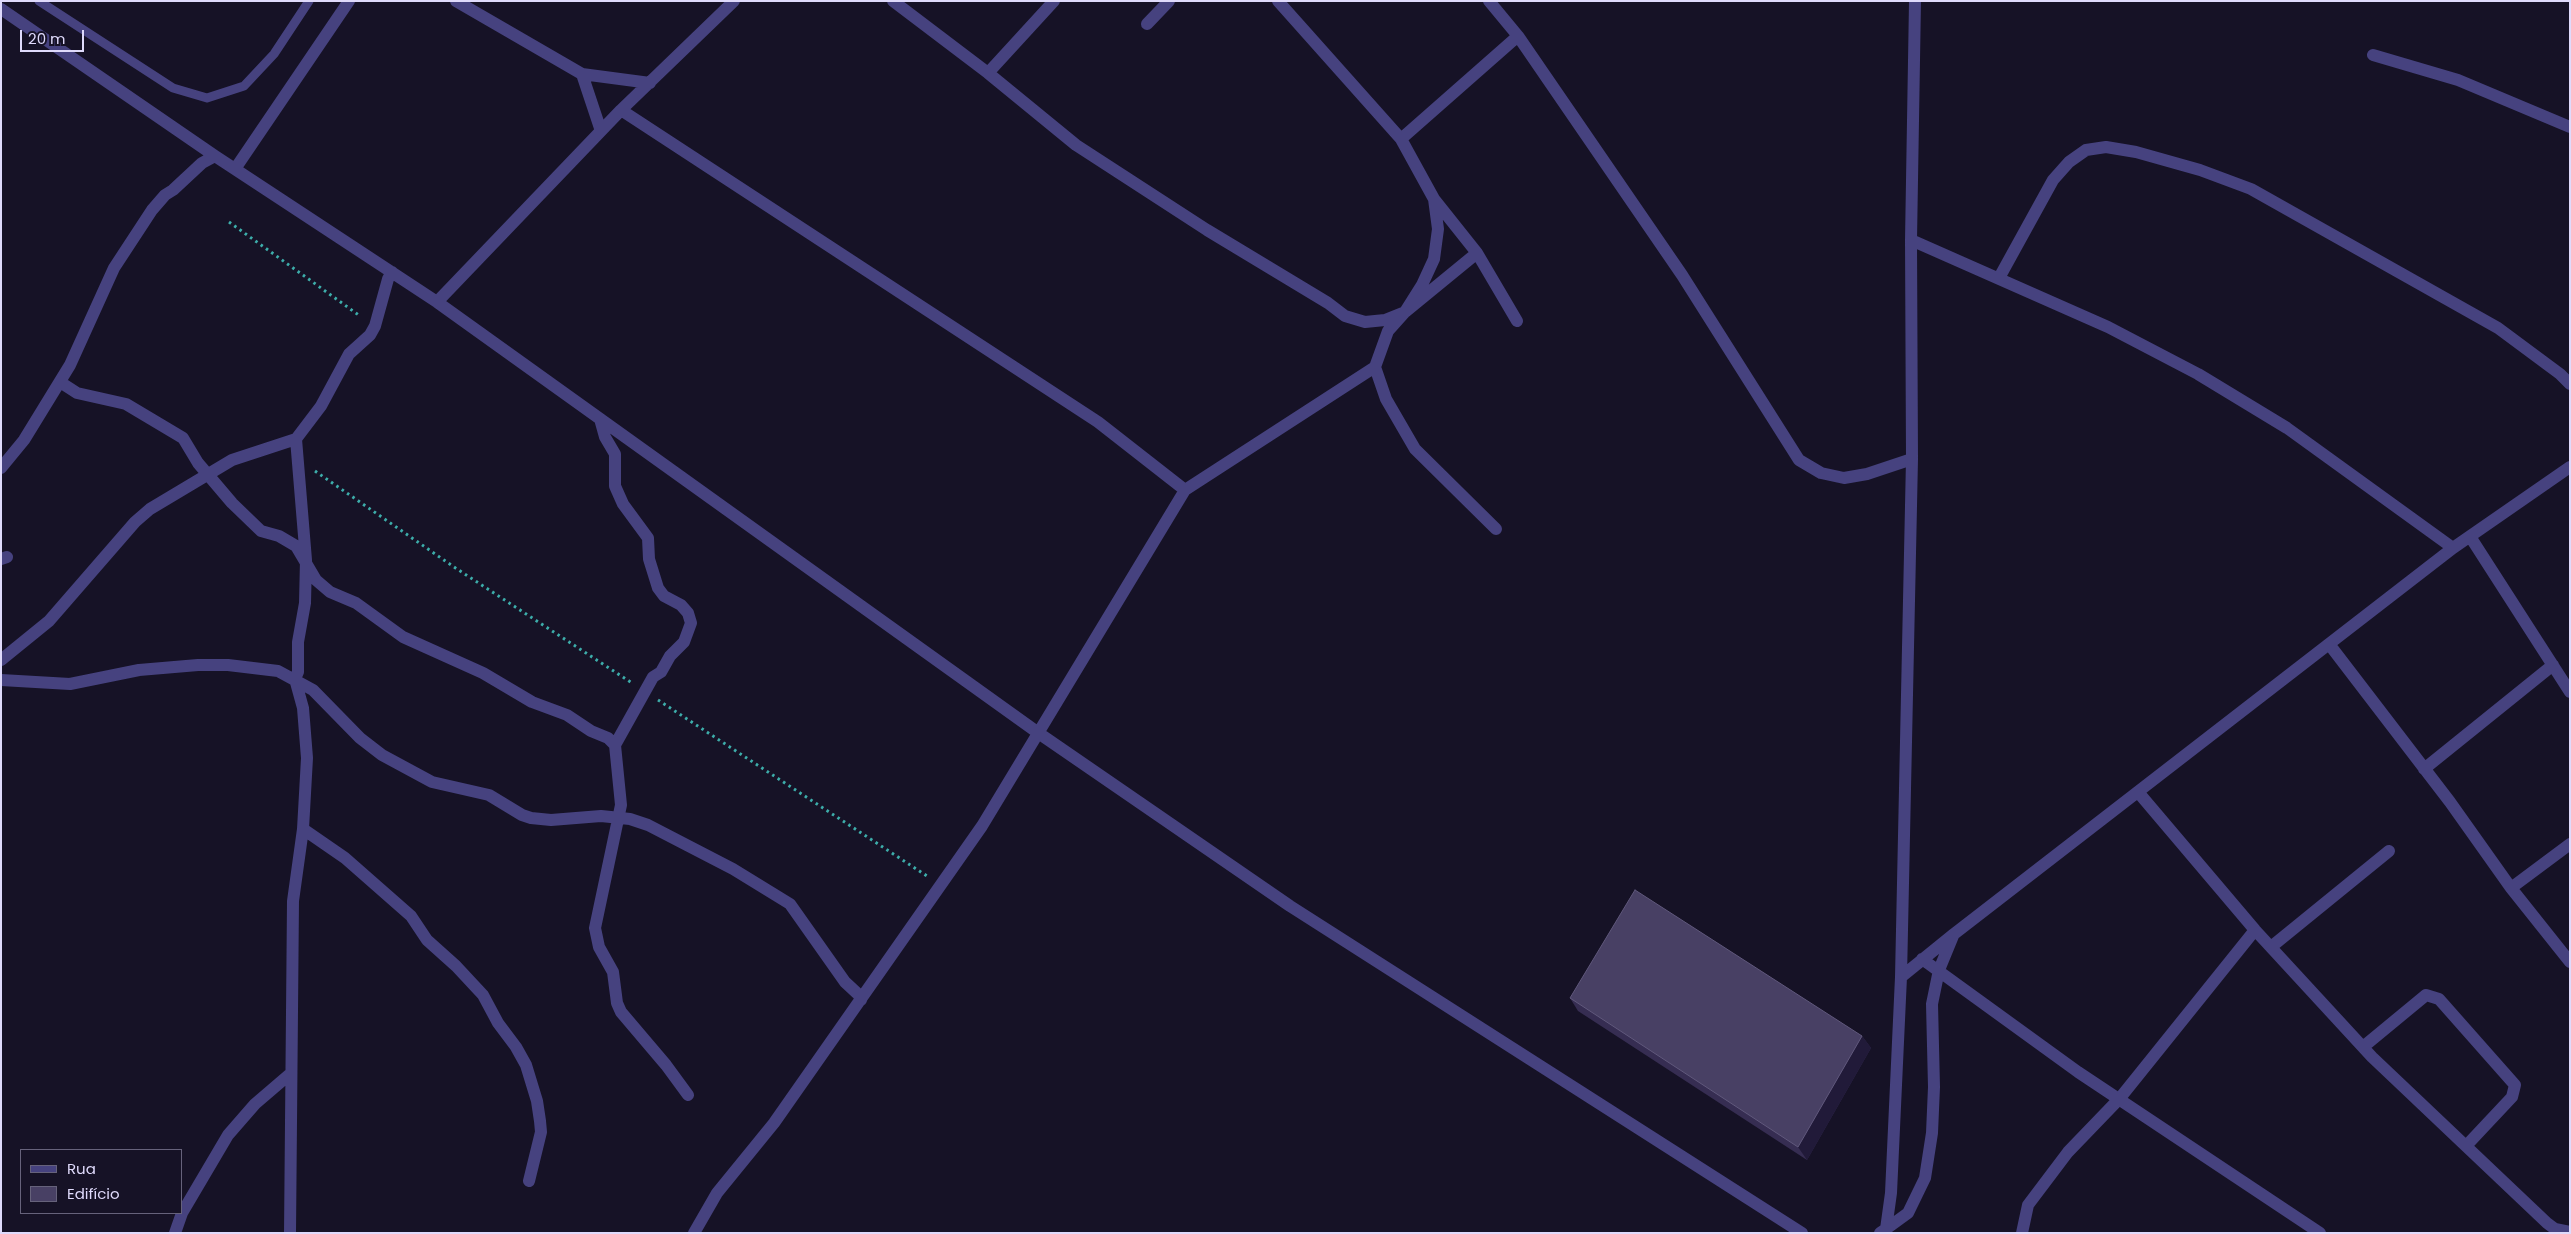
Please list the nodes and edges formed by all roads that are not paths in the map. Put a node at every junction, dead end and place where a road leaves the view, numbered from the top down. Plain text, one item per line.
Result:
1 (39, 1) edge
2 (309, 1) edge
3 (349, 1) edge
4 (456, 1) edge
5 (734, 1) edge
6 (893, 1) edge
7 (1054, 1) edge
8 (1169, 1) edge
9 (1278, 1) edge
10 (1489, 1) edge
11 (1915, 1) edge
12 (1, 9) edge
13 (1147, 24) dead end
14 (1518, 36) junction
15 (2373, 55) dead end
16 (988, 73) junction
17 (582, 74) junction
18 (650, 82) junction
19 (621, 110) junction
20 (2570, 127) edge
21 (601, 131) junction
22 (1401, 140) junction
23 (215, 156) junction
24 (235, 169) junction
25 (1434, 199) junction
26 (1911, 240) junction
27 (1477, 253) junction
28 (392, 272) junction
29 (1999, 278) junction
30 (437, 302) junction
31 (1404, 312) junction
32 (1517, 321) dead end
33 (1375, 366) junction
34 (60, 382) junction
35 (2570, 384) edge
36 (600, 419) junction
37 (296, 439) junction
38 (1912, 459) junction
39 (2570, 467) edge
40 (1, 468) edge
41 (207, 473) junction
42 (1185, 490) junction
43 (1496, 529) dead end
44 (2471, 538) junction
45 (2453, 548) junction
46 (306, 560) junction
47 (2329, 644) junction
48 (1, 660) edge
49 (2553, 665) junction
50 (295, 679) junction
51 (1, 680) edge
52 (2570, 692) edge
53 (1037, 732) junction
54 (615, 745) junction
55 (2424, 769) junction
56 (2138, 792) junction
57 (620, 818) junction
58 (302, 829) junction
59 (2570, 844) edge
60 (2390, 851) dead end
61 (2511, 888) junction
62 (2255, 930) junction
63 (1954, 934) junction
64 (2271, 947) junction
65 (1922, 958) junction
66 (2570, 962) edge
67 (1939, 970) junction
68 (1901, 977) junction
69 (861, 1000) junction
70 (2363, 1047) junction
71 (290, 1074) junction
72 (688, 1095) dead end
73 (2120, 1098) junction
74 (2466, 1146) junction
75 (529, 1181) dead end
76 (182, 1213) edge
77 (182, 1214) edge
78 (1883, 1231) edge
79 (2570, 1232) edge
80 (175, 1233) edge
81 (290, 1233) edge
82 (694, 1233) edge
83 (1802, 1233) edge
84 (2022, 1233) edge
85 (2320, 1233) edge

1 - 2 lane
3 - 24 street
4 - 17 street
5 - 18 street
6 - 16 street
7 - 16 street
8 - 13 street
9 - 22 street
10 - 14 street
11 - 26 street
12 - 23 street
14 - 22 street
14 - 38 street
15 - 20 street
16 - 31 street
17 - 18 street
17 - 21 street
18 - 19 street
19 - 21 street
19 - 42 street
21 - 30 street
22 - 25 street
23 - 24 street
23 - 34 street
24 - 28 street
25 - 27 street
25 - 31 street
26 - 29 street
26 - 38 street
27 - 31 street
27 - 32 street
28 - 30 street
28 - 37 street
29 - 35 street
29 - 45 street
30 - 36 street
31 - 33 street
33 - 42 street
33 - 43 street
34 - 40 street
34 - 41 street
36 - 53 street
36 - 54 street
37 - 41 street
37 - 46 street
38 - 68 street
39 - 44 street
41 - 46 street
41 - 48 street
42 - 53 street
44 - 45 street
44 - 49 street
45 - 47 street
46 - 50 street
46 - 54 street
47 - 55 street
47 - 56 street
49 - 52 street
49 - 55 street
50 - 51 street
50 - 57 street
50 - 58 street
53 - 69 street
53 - 83 street
54 - 57 street
55 - 61 street
56 - 62 street
56 - 63 street
57 - 69 street
57 - 72 street
58 - 71 street
58 - 75 street
59 - 61 street
60 - 64 street
61 - 66 street
62 - 64 street
62 - 73 street
63 - 65 street
63 - 67 street
64 - 70 street
65 - 67 street
65 - 68 street
67 - 73 street
67 - 78 street
68 - 78 street
69 - 82 street
70 - 74 street
70 - 74 street
71 - 76 street
71 - 81 street
73 - 84 street
73 - 85 street
74 - 79 street
77 - 80 street

